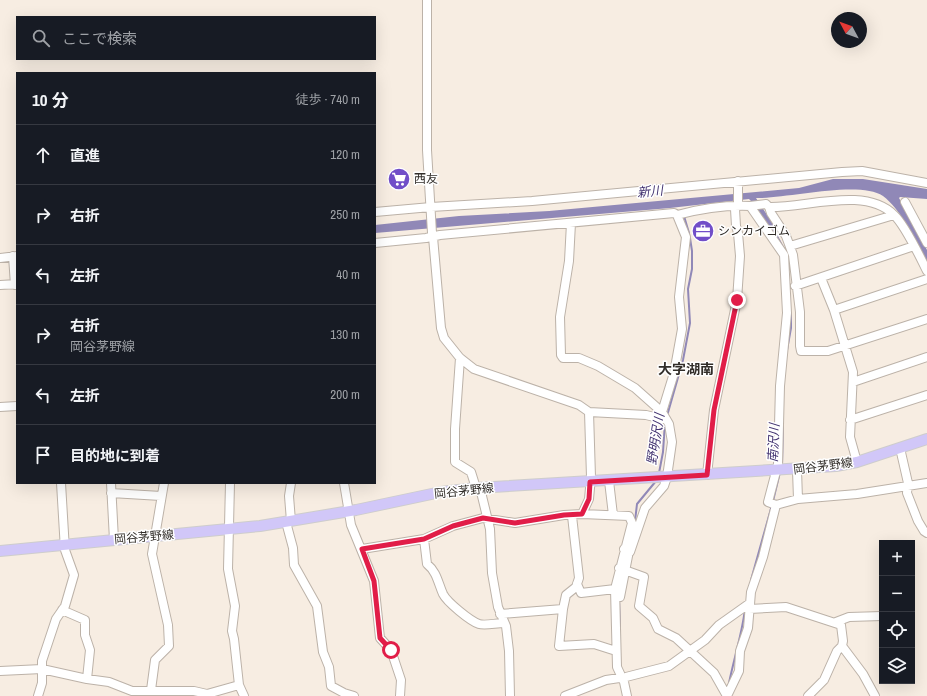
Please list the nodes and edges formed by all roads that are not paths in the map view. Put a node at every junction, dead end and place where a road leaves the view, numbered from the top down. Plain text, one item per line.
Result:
1 (428, 0) edge
2 (927, 183) edge
3 (738, 184) junction
4 (905, 202) dead end
5 (738, 204) junction
6 (750, 206) junction
7 (769, 207) junction
8 (431, 210) junction
9 (376, 212) edge
10 (894, 215) junction
11 (677, 216) junction
12 (571, 223) junction
13 (433, 235) junction
14 (376, 243) edge
15 (927, 243) edge
16 (790, 246) junction
17 (914, 246) junction
18 (0, 258) edge
19 (14, 258) edge
20 (927, 271) edge
21 (821, 278) junction
22 (927, 279) edge
23 (16, 283) edge
24 (0, 285) edge
25 (795, 286) junction
26 (834, 310) junction
27 (927, 319) edge
28 (846, 346) junction
29 (927, 357) edge
30 (460, 358) junction
31 (853, 382) junction
32 (927, 395) edge
33 (16, 406) edge
34 (0, 407) edge
35 (589, 412) junction
36 (662, 412) junction
37 (850, 420) junction
38 (927, 439) edge
39 (900, 448) junction
40 (856, 462) junction
41 (797, 470) junction
42 (777, 471) junction
43 (707, 475) junction
44 (660, 478) junction
45 (609, 481) junction
46 (590, 482) junction
47 (927, 483) edge
48 (61, 484) edge
49 (111, 484) edge
50 (164, 484) edge
51 (230, 484) edge
52 (291, 484) edge
53 (344, 484) edge
54 (908, 487) junction
55 (476, 488) junction
56 (111, 493) junction
57 (161, 496) junction
58 (798, 499) junction
59 (776, 505) junction
60 (349, 510) junction
61 (582, 514) junction
62 (613, 515) junction
63 (572, 516) junction
64 (487, 520) junction
65 (289, 522) junction
66 (230, 528) junction
67 (927, 532) edge
68 (154, 536) junction
69 (424, 539) junction
70 (114, 540) junction
71 (0, 544) edge
72 (64, 544) junction
73 (362, 549) junction
74 (627, 550) junction
75 (0, 551) edge
76 (622, 569) junction
77 (577, 584) junction
78 (614, 589) junction
79 (750, 606) junction
80 (563, 609) junction
81 (62, 610) junction
82 (500, 614) junction
83 (879, 616) edge
84 (836, 622) junction
85 (504, 623) junction
86 (842, 646) junction
87 (616, 651) junction
88 (689, 652) junction
89 (42, 669) junction
90 (0, 671) edge
91 (623, 677) junction
92 (87, 679) junction
93 (239, 685) junction
94 (151, 690) junction
95 (125, 693) edge
96 (165, 694) edge
97 (38, 696) edge
98 (244, 696) edge
99 (354, 696) edge
100 (400, 696) edge
101 (510, 696) edge
102 (565, 696) edge
103 (627, 696) edge
104 (727, 696) edge
105 (808, 696) edge
106 (875, 696) edge

1 - 8 street
2 - 3 street
3 - 5 street
3 - 8 street
4 - 15 street
5 - 6 street
5 - 11 street
5 - 43 street
6 - 7 street
6 - 42 street
7 - 10 street
7 - 16 street
8 - 9 street
8 - 13 street
10 - 16 street
10 - 17 street
11 - 12 street
11 - 36 street
12 - 13 street
12 - 36 street
13 - 14 street
13 - 30 street
16 - 25 street
17 - 20 street
17 - 21 street
18 - 19 street
19 - 23 street
21 - 25 street
21 - 26 street
22 - 26 street
23 - 24 street
25 - 28 street
26 - 28 street
27 - 28 street
28 - 31 street
29 - 31 street
30 - 35 street
30 - 55 street
31 - 37 street
32 - 37 street
33 - 34 street
35 - 36 street
35 - 46 street
36 - 44 street
37 - 40 street
38 - 39 main road, 岡谷茅野線
39 - 40 main road, 岡谷茅野線
39 - 54 street
40 - 41 main road, 岡谷茅野線
41 - 42 main road, 岡谷茅野線
41 - 58 street
42 - 43 main road, 岡谷茅野線
42 - 59 street
43 - 44 main road, 岡谷茅野線
44 - 45 main road, 岡谷茅野線
44 - 74 street
45 - 46 main road, 岡谷茅野線
45 - 62 street
46 - 55 main road, 岡谷茅野線
46 - 61 street
47 - 54 street
48 - 72 street
49 - 56 street
50 - 57 street
51 - 66 street
52 - 65 street
53 - 60 street
54 - 58 street
54 - 67 street
55 - 60 main road, 岡谷茅野線
55 - 64 street
56 - 57 street
56 - 70 street
57 - 68 street
58 - 59 street
59 - 79 street
60 - 65 main road, 岡谷茅野線
60 - 73 street
61 - 62 street
61 - 63 street
62 - 74 street
63 - 64 street
63 - 77 street
64 - 69 street
64 - 82 street
65 - 66 main road, 岡谷茅野線
65 - 99 street
66 - 68 main road, 岡谷茅野線
66 - 93 street
68 - 70 main road, 岡谷茅野線
68 - 94 street
69 - 73 street
69 - 85 street
70 - 72 main road, 岡谷茅野線
71 - 75 street
72 - 75 main road, 岡谷茅野線
72 - 81 street
73 - 100 street
74 - 76 street
76 - 78 street
76 - 88 street
76 - 91 street
77 - 78 street
77 - 80 street
78 - 87 street
79 - 84 street
79 - 88 street
79 - 104 street
80 - 82 street
80 - 87 street
81 - 89 street
81 - 92 street
82 - 85 street
83 - 84 street
84 - 86 street
85 - 101 street
86 - 105 street
86 - 106 street
87 - 91 street
88 - 91 street
88 - 104 street
89 - 90 street
89 - 92 street
89 - 97 street
91 - 102 street
91 - 103 street
92 - 95 street
93 - 96 street
93 - 98 street
94 - 95 street
94 - 96 street

